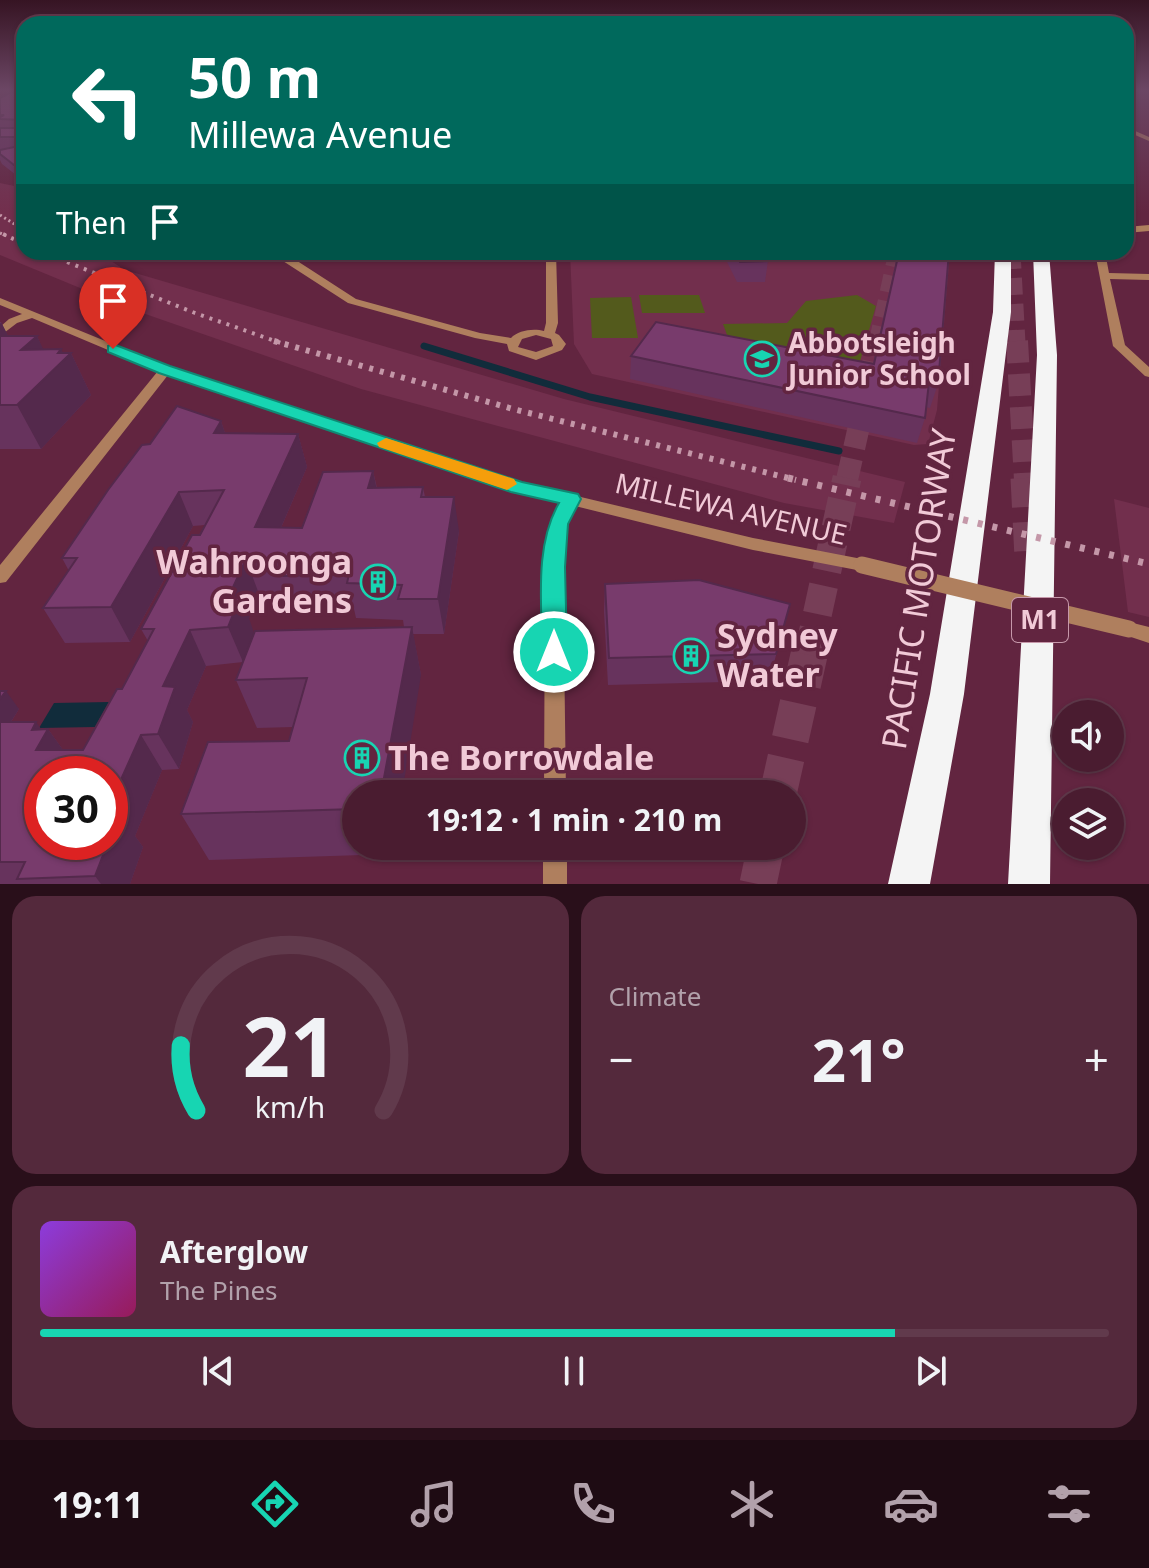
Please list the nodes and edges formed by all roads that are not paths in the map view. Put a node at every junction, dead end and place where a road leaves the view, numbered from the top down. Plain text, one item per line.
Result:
1 (292, 260) edge
2 (551, 260) edge
3 (1002, 260) edge
4 (1041, 260) edge
5 (1058, 260) edge
6 (1102, 260) edge
7 (1107, 276) junction
8 (1149, 277) edge
9 (0, 301) edge
10 (31, 315) junction
11 (0, 333) edge
12 (549, 334) junction
13 (513, 342) junction
14 (1047, 355) junction
15 (165, 370) junction
16 (1149, 373) edge
17 (571, 499) junction
18 (0, 577) edge
19 (1149, 635) edge
20 (555, 780) edge
21 (555, 860) edge
22 (555, 884) edge
23 (909, 884) edge
24 (1029, 884) edge

1 - 13 street
2 - 12 street
3 - 23 highway, PACIFIC MOTORWAY
4 - 14 highway, M1
5 - 14 highway, M1
6 - 7 street
7 - 8 street
7 - 16 street
9 - 10 street, MILLEWA AVENUE
10 - 11 street
10 - 15 street, MILLEWA AVENUE
12 - 13 street
12 - 13 street
14 - 24 highway, M1
15 - 17 street, MILLEWA AVENUE
15 - 18 street
17 - 19 street, MILLEWA AVENUE, bridge
17 - 20 street
21 - 22 street

